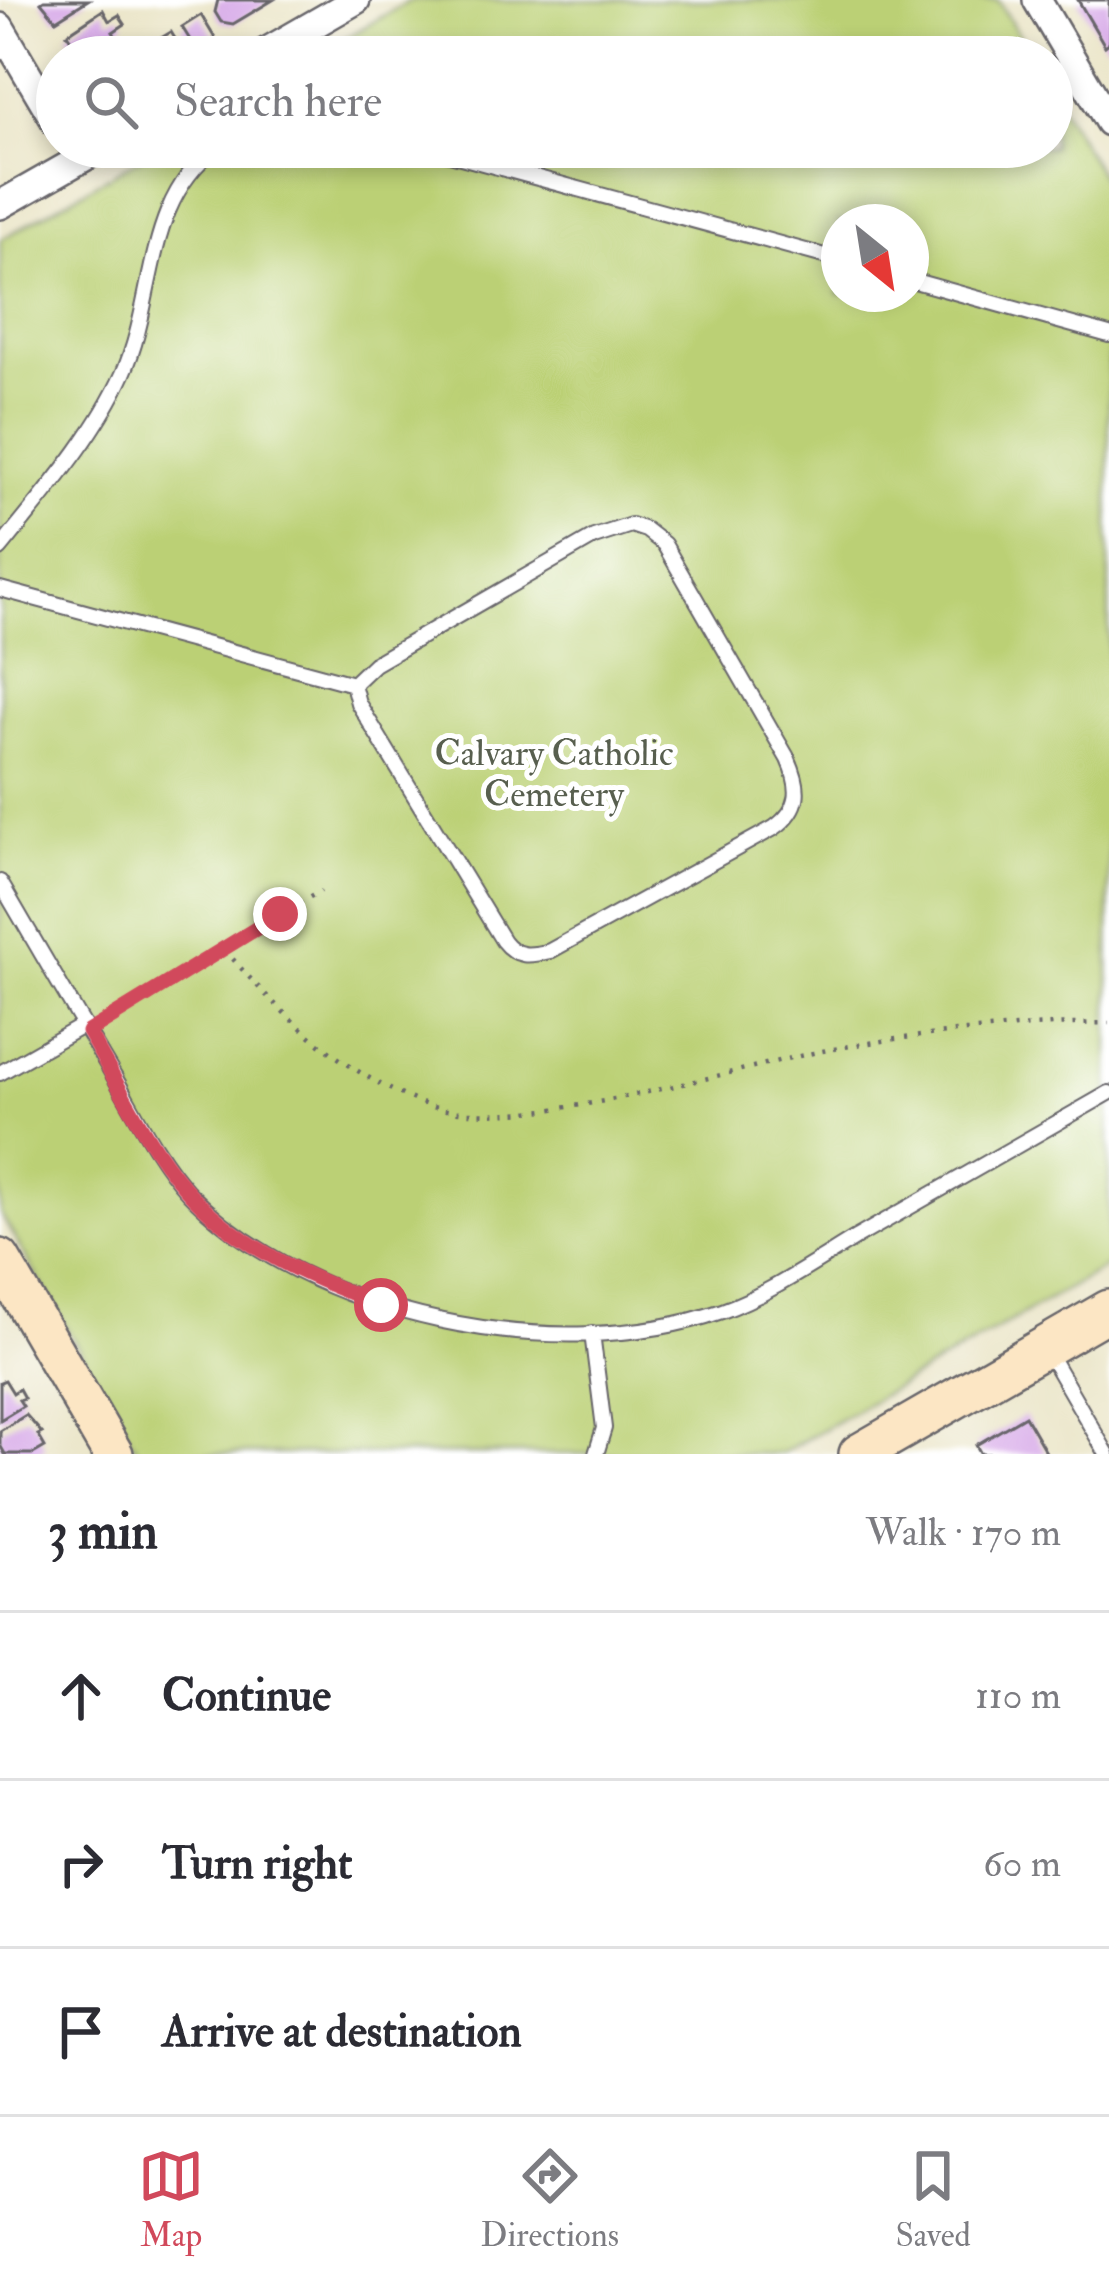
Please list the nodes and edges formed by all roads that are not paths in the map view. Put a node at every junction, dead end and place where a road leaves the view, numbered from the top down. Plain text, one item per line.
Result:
1 (1037, 0) edge
2 (344, 3) edge
3 (0, 27) edge
4 (291, 36) edge
5 (1058, 36) edge
6 (1073, 61) edge
7 (36, 88) edge
8 (1109, 122) edge
9 (59, 168) edge
10 (196, 168) edge
11 (501, 168) edge
12 (0, 205) edge
13 (821, 255) edge
14 (929, 285) edge
15 (1109, 335) edge
16 (0, 549) edge
17 (0, 589) edge
18 (353, 684) junction
19 (0, 882) edge
20 (86, 1029) junction
21 (0, 1073) edge
22 (1109, 1093) edge
23 (0, 1259) edge
24 (1109, 1310) edge
25 (592, 1334) junction
26 (1045, 1347) junction
27 (906, 1443) edge
28 (113, 1454) edge
29 (596, 1454) edge
30 (859, 1454) edge
31 (1107, 1454) edge

1 - 5 street
2 - 4 street
3 - 7 street
6 - 8 street
9 - 12 street
10 - 16 lane
11 - 13 lane
14 - 15 lane
17 - 18 lane
18 - 18 lane
19 - 20 lane
20 - 21 lane
20 - 25 lane
22 - 25 lane
23 - 28 main road
24 - 26 main road
25 - 29 lane
26 - 27 main road
26 - 31 lane
27 - 30 main road

